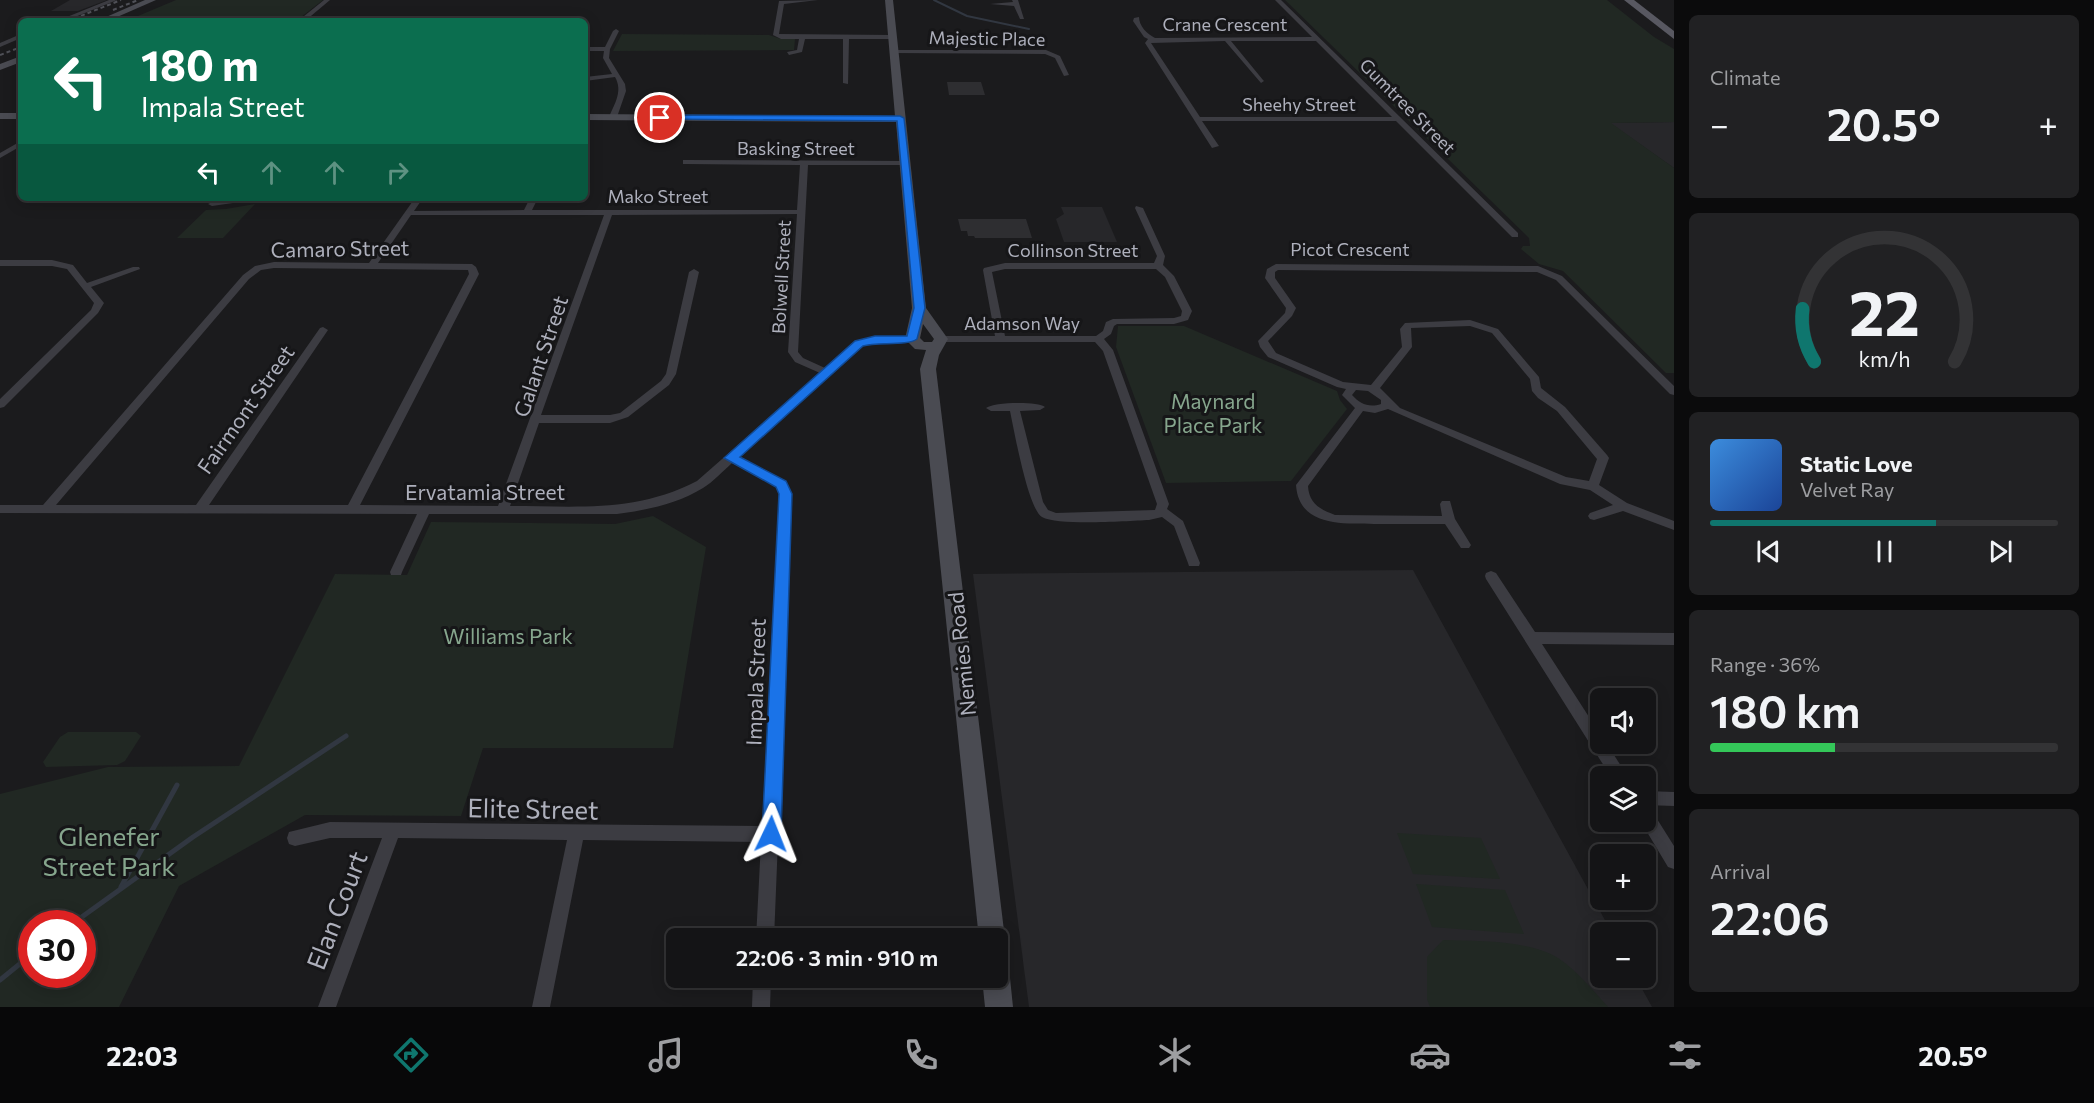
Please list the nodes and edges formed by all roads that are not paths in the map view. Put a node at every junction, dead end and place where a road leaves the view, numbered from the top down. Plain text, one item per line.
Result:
1 (114, 0) edge
2 (327, 0) edge
3 (815, 0) edge
4 (889, 0) edge
5 (1278, 0) edge
6 (1628, 0) edge
7 (1642, 0) edge
8 (156, 1) edge
9 (1016, 2) edge
10 (993, 4) dead end
11 (68, 18) edge
12 (109, 18) edge
13 (119, 18) edge
14 (305, 18) edge
15 (1022, 18) dead end
16 (1137, 18) dead end
17 (1674, 26) edge
18 (616, 31) dead end
19 (1674, 36) edge
20 (18, 37) edge
21 (802, 37) junction
22 (846, 37) junction
23 (893, 37) junction
24 (1153, 39) junction
25 (1226, 39) junction
26 (1318, 39) junction
27 (0, 45) edge
28 (588, 49) edge
29 (607, 49) junction
30 (894, 52) junction
31 (789, 53) dead end
32 (18, 54) edge
33 (18, 60) edge
34 (0, 62) edge
35 (0, 67) edge
36 (617, 75) junction
37 (1066, 75) dead end
38 (588, 79) edge
39 (1261, 81) dead end
40 (836, 83) dead end
41 (846, 83) junction
42 (855, 83) dead end
43 (0, 116) edge
44 (18, 116) edge
45 (588, 117) edge
46 (613, 117) junction
47 (900, 118) junction
48 (1200, 119) junction
49 (1398, 119) junction
50 (18, 145) edge
51 (1215, 146) dead end
52 (0, 156) edge
53 (686, 162) dead end
54 (804, 163) junction
55 (905, 163) junction
56 (233, 201) edge
57 (417, 201) edge
58 (533, 201) edge
59 (212, 204) dead end
60 (1139, 208) dead end
61 (609, 212) junction
62 (801, 212) junction
63 (408, 213) junction
64 (527, 213) junction
65 (1515, 235) dead end
66 (0, 263) edge
67 (372, 265) junction
68 (1158, 266) junction
69 (136, 268) dead end
70 (694, 272) dead end
71 (86, 286) junction
72 (919, 308) junction
73 (323, 330) dead end
74 (914, 339) junction
75 (938, 339) junction
76 (1001, 339) junction
77 (1098, 339) junction
78 (928, 369) junction
79 (827, 373) junction
80 (1347, 388) junction
81 (1375, 389) junction
82 (1674, 392) edge
83 (0, 405) edge
84 (1014, 407) junction
85 (1040, 407) dead end
86 (1388, 407) junction
87 (991, 408) dead end
88 (1360, 408) junction
89 (537, 419) junction
90 (731, 458) junction
91 (1593, 486) junction
92 (1446, 504) dead end
93 (1623, 506) junction
94 (0, 509) edge
95 (45, 509) junction
96 (199, 510) junction
97 (352, 510) junction
98 (425, 510) junction
99 (502, 510) junction
100 (1161, 510) junction
101 (1594, 516) dead end
102 (1449, 520) junction
103 (1674, 526) edge
104 (1464, 545) dead end
105 (1194, 563) dead end
106 (396, 572) dead end
107 (1491, 576) dead end
108 (1530, 638) junction
109 (1674, 639) edge
110 (1613, 766) edge
111 (1656, 798) edge
112 (1674, 799) edge
113 (393, 831) junction
114 (1656, 832) edge
115 (576, 834) junction
116 (771, 834) junction
117 (295, 838) dead end
118 (1674, 861) edge
119 (766, 928) edge
120 (991, 928) edge
121 (761, 988) edge
122 (997, 988) edge
123 (327, 1007) edge
124 (541, 1007) edge
125 (760, 1007) edge
126 (999, 1007) edge

1 - 11 street
2 - 14 street
3 - 21 street
4 - 23 street
5 - 26 street, Gumtree Street
6 - 19 main road
7 - 17 main road
8 - 12 street
8 - 13 street
9 - 10 street
9 - 15 street
16 - 24 street
18 - 29 street
20 - 27 street
21 - 22 street
21 - 31 street
22 - 23 street
22 - 41 street
23 - 30 street
24 - 25 street, Crane Crescent
24 - 48 street, Crane Crescent
25 - 26 street, Crane Crescent
25 - 39 street
26 - 49 street, Gumtree Street
28 - 29 street
29 - 36 street
30 - 37 street, Majestic Place
30 - 47 street
32 - 34 street
33 - 35 street
36 - 38 street
36 - 46 street
40 - 41 street
41 - 42 street
43 - 44 street
45 - 46 street
46 - 47 street
47 - 55 street
48 - 49 street, Sheehy Street
48 - 51 street, Crane Crescent
49 - 65 street, Gumtree Street
50 - 52 street
53 - 54 street, Basking Street
54 - 55 street, Basking Street
54 - 62 street, Bolwell Street
55 - 72 street
56 - 59 street
57 - 63 street
58 - 64 street
60 - 68 street, Adamson Way
61 - 62 street, Mako Street
61 - 64 street, Mako Street
61 - 89 street, Galant Street
62 - 79 street, Bolwell Street
63 - 64 street, Mako Street
63 - 67 street
66 - 71 street
67 - 95 street, Camaro Street
67 - 97 street, Camaro Street
68 - 76 street, Collinson Street
68 - 77 street, Adamson Way
69 - 71 street
70 - 89 street
71 - 83 street
72 - 74 street
72 - 75 street
73 - 96 street, Fairmont Street
74 - 75 street
74 - 78 street, Nemies Road
74 - 79 street, Ervatamia Street
75 - 76 street, Adamson Way
75 - 78 street, Nemies Road
76 - 77 street, Adamson Way
77 - 100 street
78 - 120 street, Nemies Road
79 - 90 street, Ervatamia Street
80 - 81 street
80 - 82 street, Picot Crescent
80 - 88 street
81 - 86 street
81 - 91 street
84 - 85 street
84 - 87 street
84 - 100 street
86 - 88 street
86 - 91 street
88 - 102 street
89 - 99 street, Galant Street
90 - 99 street, Ervatamia Street
90 - 116 street, Impala Street
91 - 93 street
92 - 102 street
93 - 101 street
93 - 103 street
94 - 95 street, Ervatamia Street
95 - 96 street, Ervatamia Street
96 - 97 street, Ervatamia Street
97 - 98 street, Ervatamia Street
98 - 99 street, Ervatamia Street
98 - 106 street
100 - 105 street
102 - 104 street
107 - 108 street
108 - 109 street
108 - 110 street
111 - 112 street
113 - 115 street, Elite Street
113 - 117 street, Elite Street
113 - 123 street, Elan Court
114 - 118 street
115 - 116 street, Elite Street
115 - 124 street
116 - 119 street, Impala Street
121 - 125 street
122 - 126 street

